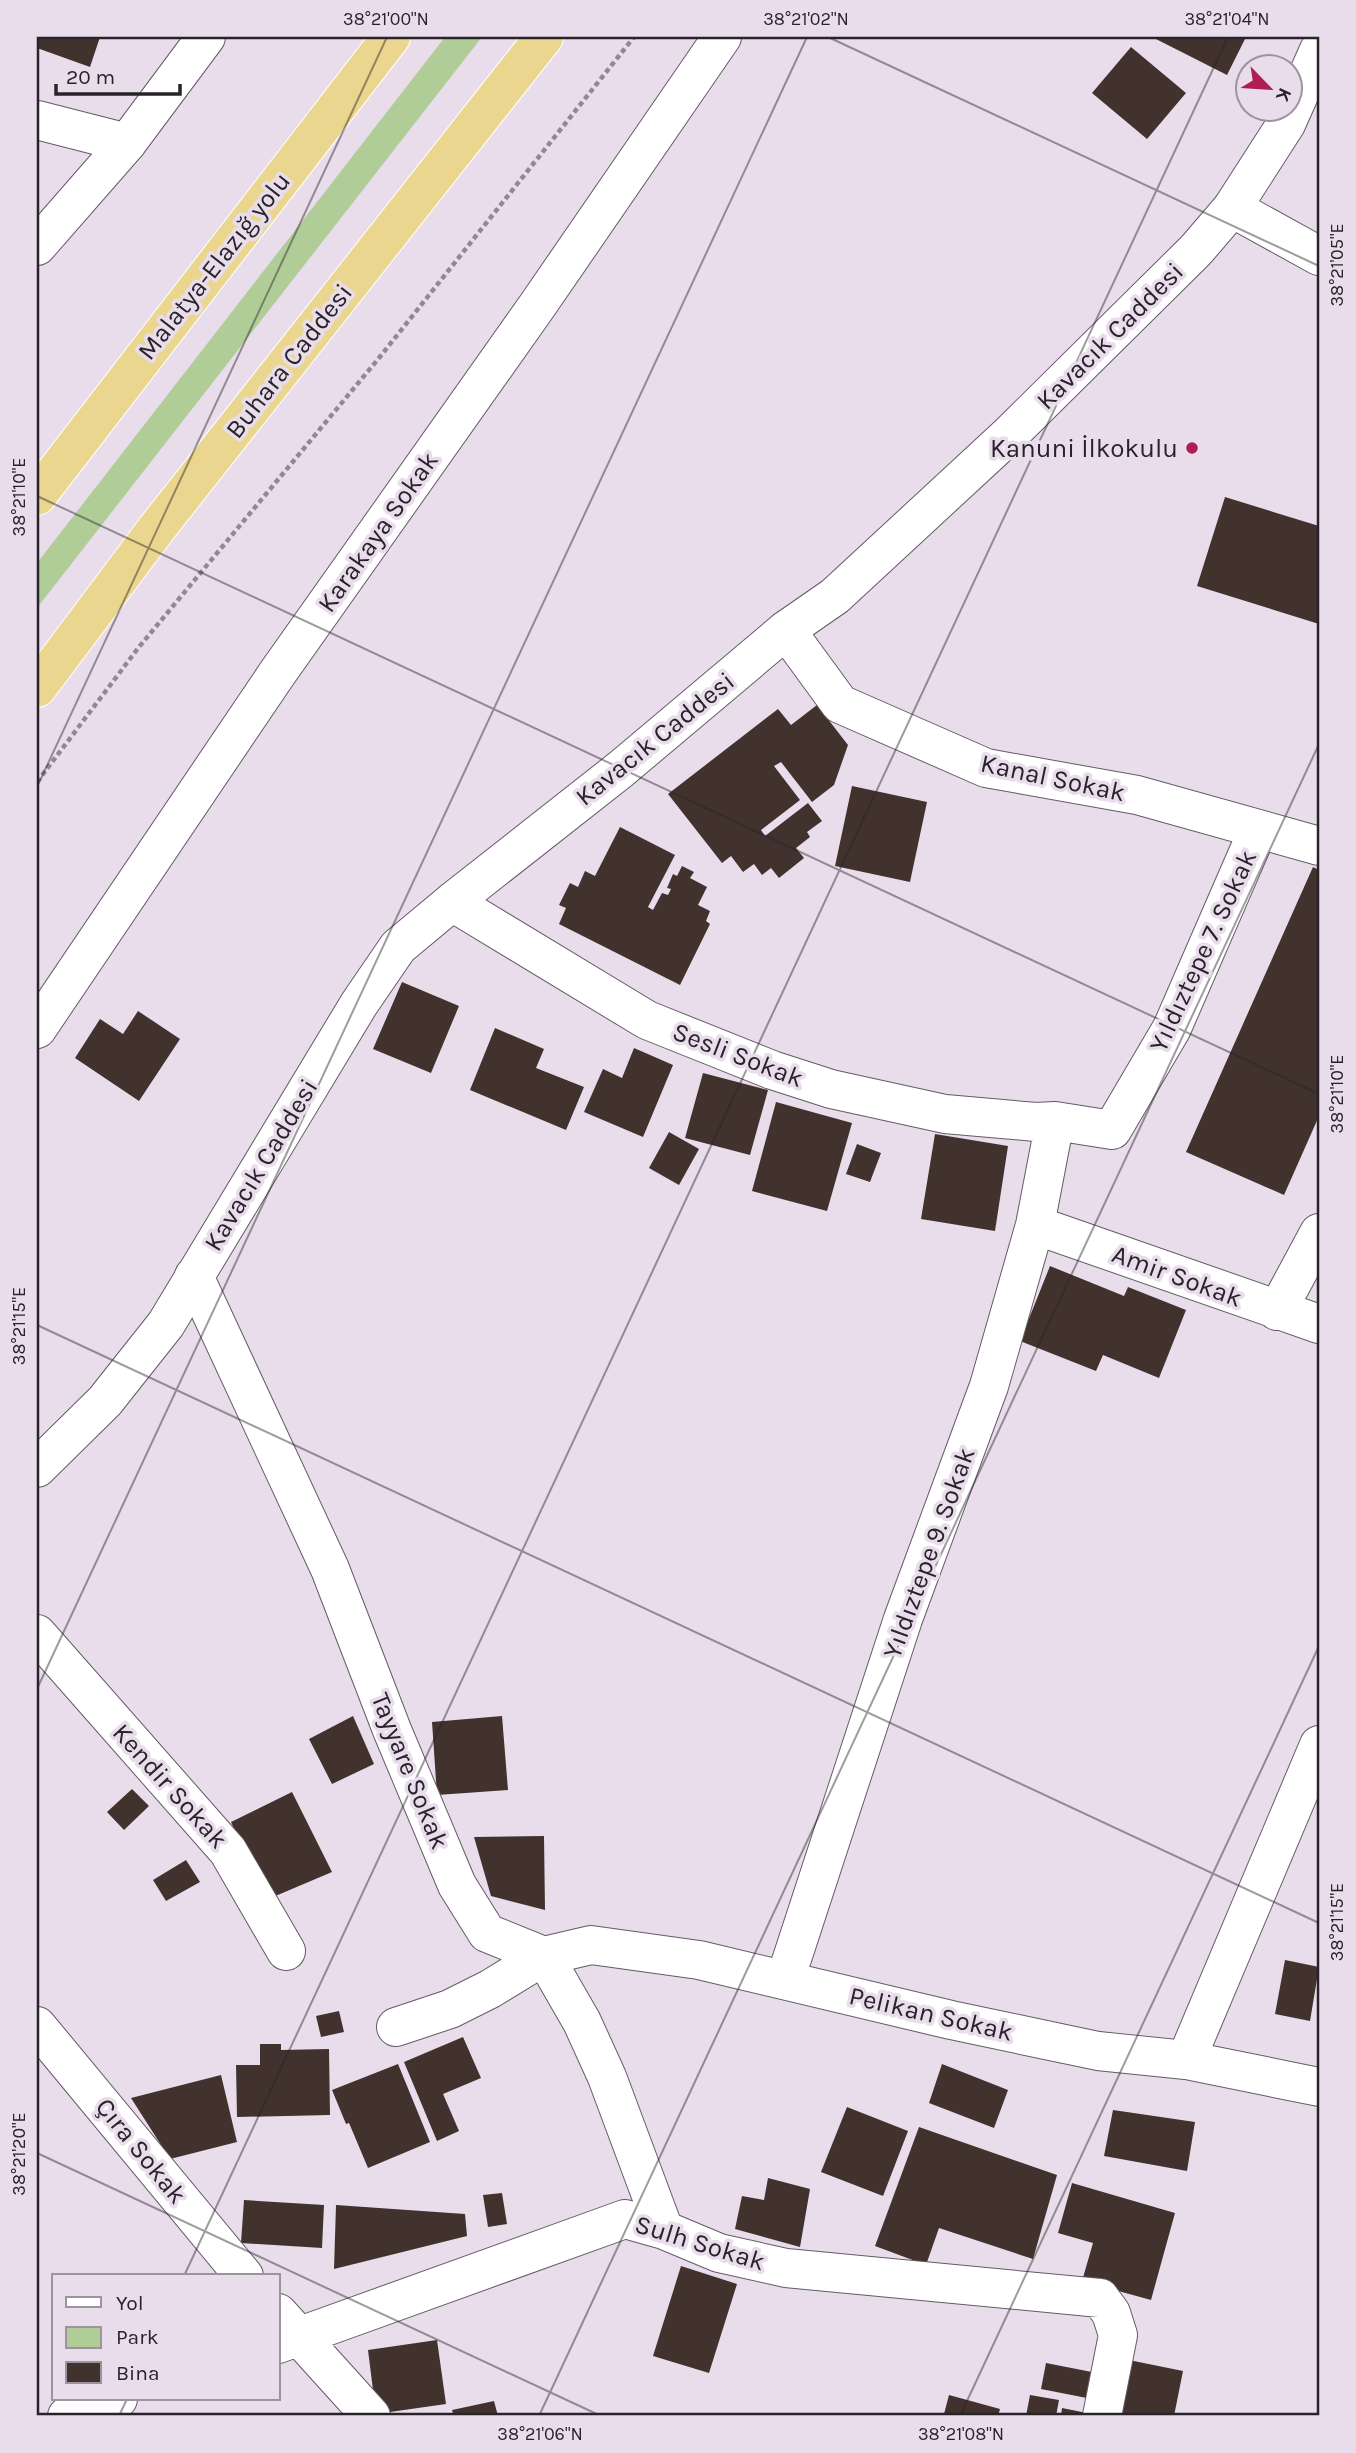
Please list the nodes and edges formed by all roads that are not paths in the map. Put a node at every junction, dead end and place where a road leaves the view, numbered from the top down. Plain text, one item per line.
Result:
1 (206, 37) edge
2 (391, 37) edge
3 (544, 37) edge
4 (722, 37) edge
5 (1319, 50) edge
6 (37, 120) edge
7 (127, 143) junction
8 (1231, 208) junction
9 (37, 246) edge
10 (1319, 256) edge
11 (37, 496) edge
12 (786, 630) junction
13 (37, 688) edge
14 (1258, 830) junction
15 (1319, 846) edge
16 (452, 902) junction
17 (37, 1029) edge
18 (1055, 1121) junction
19 (1035, 1225) junction
20 (1319, 1233) edge
21 (194, 1276) junction
22 (1278, 1311) junction
23 (1319, 1324) edge
24 (37, 1468) edge
25 (37, 1634) edge
26 (1319, 1745) edge
27 (286, 1951) dead end
28 (544, 1956) junction
29 (785, 1980) junction
30 (37, 2026) edge
31 (396, 2027) dead end
32 (1186, 2060) junction
33 (1319, 2087) edge
34 (664, 2230) junction
35 (242, 2274) edge
36 (286, 2331) edge
37 (115, 2400) edge
38 (67, 2416) edge
39 (371, 2416) edge
40 (1102, 2416) edge

1 - 7 street
2 - 11 highway, Malatya-Elazığ yolu
3 - 13 highway, Buhara Caddesi
4 - 17 street, Karakaya Sokak
5 - 8 street, Kavacık Caddesi
6 - 7 street
7 - 9 street
8 - 10 street
8 - 12 street, Kavacık Caddesi
12 - 14 street, Kanal Sokak
12 - 16 street, Kavacık Caddesi
14 - 15 street, Kanal Sokak
14 - 18 street, Yıldıztepe 7. Sokak
16 - 18 street, Sesli Sokak
16 - 21 street, Kavacık Caddesi
18 - 19 street, Yıldıztepe 9. Sokak
19 - 22 street, Amir Sokak
19 - 29 street, Yıldıztepe 9. Sokak
20 - 22 street
21 - 24 street, Kavacık Caddesi
21 - 28 street, Tayyare Sokak
22 - 23 street, Amir Sokak
25 - 27 street, Kendir Sokak
26 - 32 street
28 - 29 street, Pelikan Sokak
28 - 31 street, Pelikan Sokak
28 - 34 street
29 - 32 street, Pelikan Sokak
30 - 35 street, Çıra Sokak
32 - 33 street, Pelikan Sokak
34 - 36 street, Sulh Sokak
34 - 40 street, Sulh Sokak
36 - 39 street
37 - 38 street

